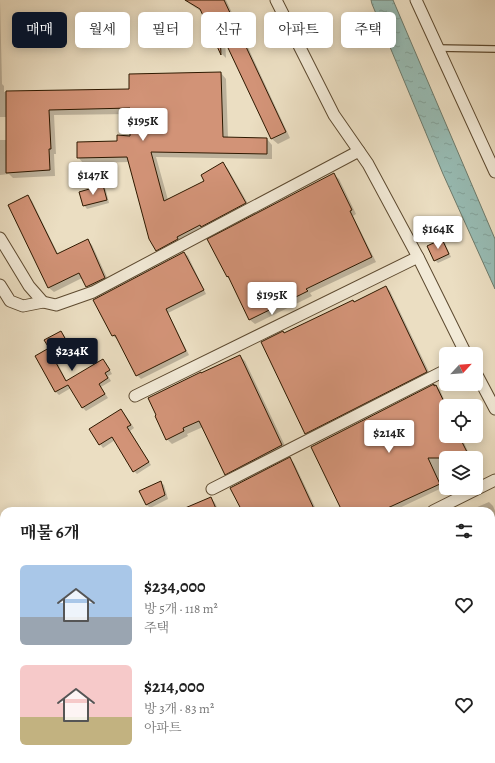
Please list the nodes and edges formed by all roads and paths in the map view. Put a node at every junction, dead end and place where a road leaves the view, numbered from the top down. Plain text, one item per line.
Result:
1 (276, 0) edge
2 (416, 0) edge
3 (438, 48) junction
4 (495, 49) edge
5 (359, 151) junction
6 (495, 172) edge
7 (0, 238) edge
8 (418, 257) junction
9 (0, 285) edge
10 (43, 302) junction
11 (463, 347) edge
12 (439, 374) edge
13 (483, 386) edge
14 (135, 396) dead end
15 (495, 409) edge
16 (495, 480) edge
17 (212, 488) dead end
18 (440, 507) edge

1 - 5 street
2 - 3 street
3 - 4 lane
3 - 6 street
5 - 8 street
5 - 10 street
7 - 10 street
8 - 11 street
8 - 14 street
9 - 10 street
12 - 17 street
13 - 15 street
16 - 18 street

